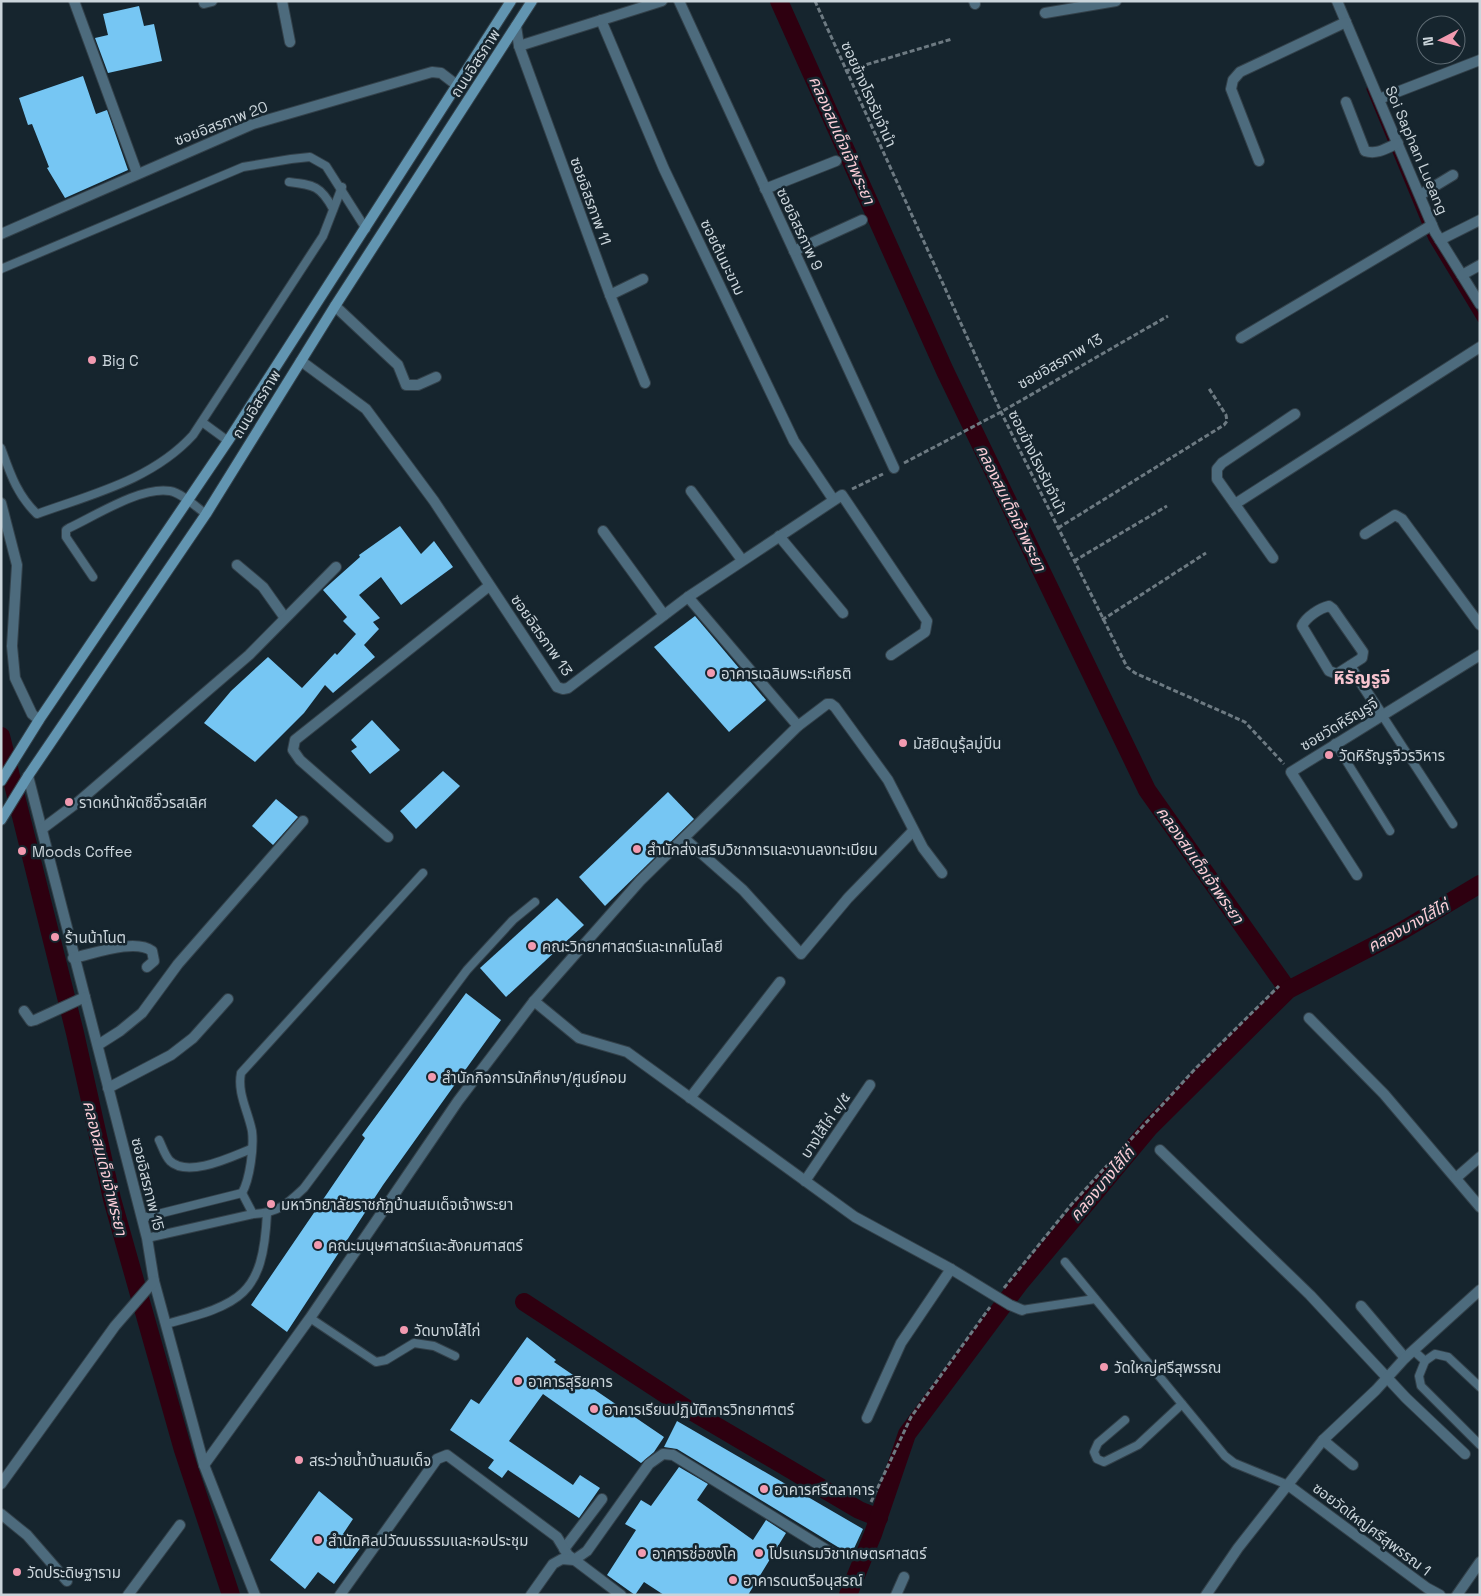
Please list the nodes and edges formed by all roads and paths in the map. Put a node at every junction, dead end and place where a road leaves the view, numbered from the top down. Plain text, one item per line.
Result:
1 (74, 1) edge
2 (282, 1) edge
3 (511, 1) edge
4 (532, 1) edge
5 (662, 1) edge
6 (679, 1) edge
7 (815, 1) edge
8 (1116, 1) edge
9 (1337, 1) edge
10 (1046, 13) dead end
11 (601, 20) junction
12 (1346, 22) junction
13 (516, 26) junction
14 (952, 40) dead end
15 (290, 42) dead end
16 (519, 46) junction
17 (1480, 60) edge
18 (845, 71) junction
19 (458, 86) junction
20 (1379, 99) junction
21 (1346, 102) dead end
22 (1398, 143) junction
23 (836, 161) dead end
24 (1259, 161) dead end
25 (137, 173) junction
26 (1453, 175) dead end
27 (289, 182) dead end
28 (342, 187) junction
29 (765, 190) junction
30 (1420, 195) junction
31 (333, 209) junction
32 (862, 220) dead end
33 (1480, 220) edge
34 (1432, 225) junction
35 (366, 229) junction
36 (1, 234) edge
37 (1440, 240) junction
38 (794, 251) junction
39 (1480, 265) edge
40 (1, 270) edge
41 (1462, 275) junction
42 (643, 280) dead end
43 (610, 295) junction
44 (1480, 304) edge
45 (335, 306) junction
46 (1168, 316) dead end
47 (1241, 338) dead end
48 (1480, 347) edge
49 (301, 361) junction
50 (436, 377) dead end
51 (644, 384) dead end
52 (1208, 387) dead end
53 (1001, 412) junction
54 (1295, 414) dead end
55 (202, 422) junction
56 (966, 431) dead end
57 (228, 441) junction
58 (1, 448) edge
59 (894, 468) dead end
60 (690, 491) dead end
61 (838, 497) junction
62 (189, 501) junction
63 (1, 503) edge
64 (1235, 504) junction
65 (1167, 506) dead end
66 (206, 514) junction
67 (1058, 528) junction
68 (603, 531) dead end
69 (1365, 534) dead end
70 (779, 536) junction
71 (1206, 553) dead end
72 (1273, 558) dead end
73 (742, 560) junction
74 (1074, 561) junction
75 (236, 565) dead end
76 (336, 567) dead end
77 (92, 577) dead end
78 (489, 586) junction
79 (688, 597) junction
80 (843, 613) dead end
81 (664, 615) junction
82 (285, 618) junction
83 (1102, 620) junction
84 (1480, 625) edge
85 (891, 655) dead end
86 (1480, 655) edge
87 (1350, 666) junction
88 (1382, 715) junction
89 (39, 720) junction
90 (798, 726) junction
91 (1335, 743) junction
92 (1291, 772) junction
93 (28, 776) junction
94 (1, 781) edge
95 (1, 820) edge
96 (304, 821) dead end
97 (1453, 824) dead end
98 (42, 829) junction
99 (914, 831) junction
100 (1390, 831) dead end
101 (388, 837) dead end
102 (684, 839) junction
103 (423, 873) dead end
104 (942, 873) dead end
105 (1357, 875) dead end
106 (535, 902) dead end
107 (73, 958) junction
108 (146, 967) dead end
109 (780, 982) dead end
110 (1279, 986) dead end
111 (85, 997) junction
112 (228, 999) dead end
113 (534, 1001) junction
114 (24, 1012) dead end
115 (1310, 1018) dead end
116 (98, 1044) junction
117 (870, 1085) dead end
118 (108, 1088) junction
119 (690, 1098) junction
120 (159, 1140) dead end
121 (251, 1150) junction
122 (1160, 1150) dead end
123 (1480, 1157) edge
124 (1456, 1178) junction
125 (805, 1181) junction
126 (242, 1193) junction
127 (1480, 1207) edge
128 (267, 1213) junction
129 (253, 1214) junction
130 (142, 1218) junction
131 (147, 1238) junction
132 (1065, 1262) dead end
133 (951, 1269) junction
134 (154, 1281) junction
135 (1480, 1290) edge
136 (1095, 1298) junction
137 (1003, 1301) junction
138 (1361, 1306) dead end
139 (1022, 1310) joint
140 (310, 1318) junction
141 (166, 1324) junction
142 (1414, 1350) junction
143 (455, 1356) dead end
144 (1405, 1358) junction
145 (1425, 1361) junction
146 (1387, 1377) junction
147 (1480, 1387) edge
148 (1182, 1404) junction
149 (867, 1418) dead end
150 (1125, 1420) dead end
151 (1323, 1440) junction
152 (1480, 1445) edge
153 (1465, 1454) dead end
154 (204, 1465) junction
155 (1353, 1466) dead end
156 (1, 1484) edge
157 (1288, 1485) junction
158 (602, 1499) dead end
159 (871, 1502) dead end
160 (1, 1514) edge
161 (180, 1525) dead end
162 (564, 1550) junction
163 (835, 1555) dead end
164 (574, 1560) junction
165 (1480, 1562) edge
166 (904, 1577) dead end
167 (67, 1581) dead end
168 (128, 1595) edge
169 (255, 1595) edge
170 (340, 1595) edge
171 (531, 1595) edge
172 (621, 1595) edge
173 (896, 1595) edge
174 (1206, 1595) edge
175 (1440, 1595) edge
176 (1457, 1595) edge

1 - 25 street
2 - 15 street
3 - 19 main road
4 - 13 main road, ถนนอิสรภาพ
5 - 11 street
6 - 29 street, ซอยอิสรภาพ 9
7 - 18 path, ซอยข้างโรงรับจำนำ
8 - 10 street
9 - 12 street, Soi Saphan Lueang
11 - 16 street
11 - 61 street, ซอยต้นมะขาม
12 - 20 street, Soi Saphan Lueang
12 - 24 street
13 - 16 street, ซอยอิสรภาพ 11
13 - 45 main road, ถนนอิสรภาพ
14 - 18 path
16 - 43 street, ซอยอิสรภาพ 11
17 - 20 street
18 - 53 path, ซอยข้างโรงรับจำนำ
19 - 25 street, ซอยอิสรภาพ 20
19 - 35 main road
20 - 22 street, Soi Saphan Lueang
21 - 22 street
22 - 30 street, Soi Saphan Lueang
23 - 29 street
25 - 36 street, ซอยอิสรภาพ 20
26 - 30 street
27 - 31 lane
28 - 31 lane
28 - 35 lane
28 - 40 lane
29 - 38 street, ซอยอิสรภาพ 9
30 - 34 street, Soi Saphan Lueang
31 - 55 lane
32 - 38 street
33 - 37 street
34 - 37 street, Soi Saphan Lueang
34 - 47 street
35 - 57 main road
37 - 41 street, Soi Saphan Lueang
38 - 59 street, ซอยอิสรภาพ 9
39 - 41 street
41 - 44 street, Soi Saphan Lueang
42 - 43 street
43 - 51 street, ซอยอิสรภาพ 11
45 - 49 main road, ถนนอิสรภาพ
45 - 50 street
46 - 53 path, ซอยอิสรภาพ 13
48 - 64 street
49 - 66 main road, ถนนอิสรภาพ
49 - 78 street, ซอยอิสรภาพ 13
52 - 67 path
53 - 56 path, ซอยอิสรภาพ 13
53 - 67 path, ซอยข้างโรงรับจำนำ
54 - 64 street
55 - 57 lane
55 - 58 lane
57 - 62 main road
60 - 73 street
61 - 70 street, ซอยอิสรภาพ 13
61 - 85 street, ซอยต้นมะขาม
62 - 66 lane
62 - 77 lane
62 - 89 main road
63 - 89 street
64 - 72 street
65 - 74 path
66 - 93 main road, ถนนอิสรภาพ
67 - 74 path, ซอยข้างโรงรับจำนำ
68 - 81 street
69 - 84 street
70 - 73 street, ซอยอิสรภาพ 13
70 - 80 street
71 - 83 path
73 - 79 street, ซอยอิสรภาพ 13
74 - 83 path, ซอยข้างโรงรับจำนำ
75 - 82 street
76 - 82 street
78 - 81 street, ซอยอิสรภาพ 13
78 - 101 street
79 - 81 street, ซอยอิสรภาพ 13
79 - 90 street
82 - 98 street
83 - 92 path, ซอยข้างโรงรับจำนำ
86 - 88 street, ซอยวัดหิรัญรูจี
87 - 87 street
87 - 88 street
88 - 91 street, ซอยวัดหิรัญรูจี
88 - 97 lane
89 - 94 main road
90 - 99 street
90 - 102 street
91 - 92 street, ซอยวัดหิรัญรูจี
91 - 100 lane
92 - 105 street
93 - 95 main road, ถนนอิสรภาพ
93 - 98 street, ซอยอิสรภาพ 15
96 - 116 street
98 - 107 street, ซอยอิสรภาพ 15
99 - 102 street
99 - 104 street
102 - 113 street
103 - 121 lane
106 - 128 lane
107 - 108 street
107 - 111 street, ซอยอิสรภาพ 15
109 - 119 street
110 - 137 path
111 - 114 street
111 - 116 street, ซอยอิสรภาพ 15
112 - 118 street
113 - 119 street
113 - 140 street
115 - 124 street
116 - 118 street, ซอยอิสรภาพ 15
117 - 125 street, บางไส้ไก่ ๓/๕
118 - 130 street, ซอยอิสรภาพ 15
119 - 125 street
120 - 121 lane
121 - 126 lane
122 - 146 street
123 - 124 street
124 - 127 street
125 - 133 street
126 - 129 lane
126 - 130 lane
128 - 129 lane
128 - 141 lane
129 - 131 lane
130 - 131 street, ซอยอิสรภาพ 15
131 - 134 street, ซอยอิสรภาพ 15
132 - 136 lane
133 - 137 street
133 - 149 street
134 - 141 street, ซอยอิสรภาพ 15
134 - 156 street
135 - 142 street
136 - 139 lane
136 - 148 lane
137 - 139 street
137 - 159 path
138 - 144 street
140 - 143 lane
140 - 154 street
141 - 154 street, ซอยอิสรภาพ 15
142 - 144 street
142 - 145 lane
144 - 146 street
145 - 147 lane
145 - 152 lane
146 - 151 street
146 - 153 street
148 - 150 lane
148 - 157 lane
151 - 155 street
151 - 157 street
154 - 169 street, ซอยอิสรภาพ 15
157 - 174 street
157 - 175 street, ซอยวัดใหญ่ศรีสุพรรณ 1
158 - 162 street
160 - 167 street
161 - 168 street
162 - 164 street
162 - 170 street
163 - 164 street
164 - 171 street
164 - 172 street
165 - 176 street
166 - 173 street

